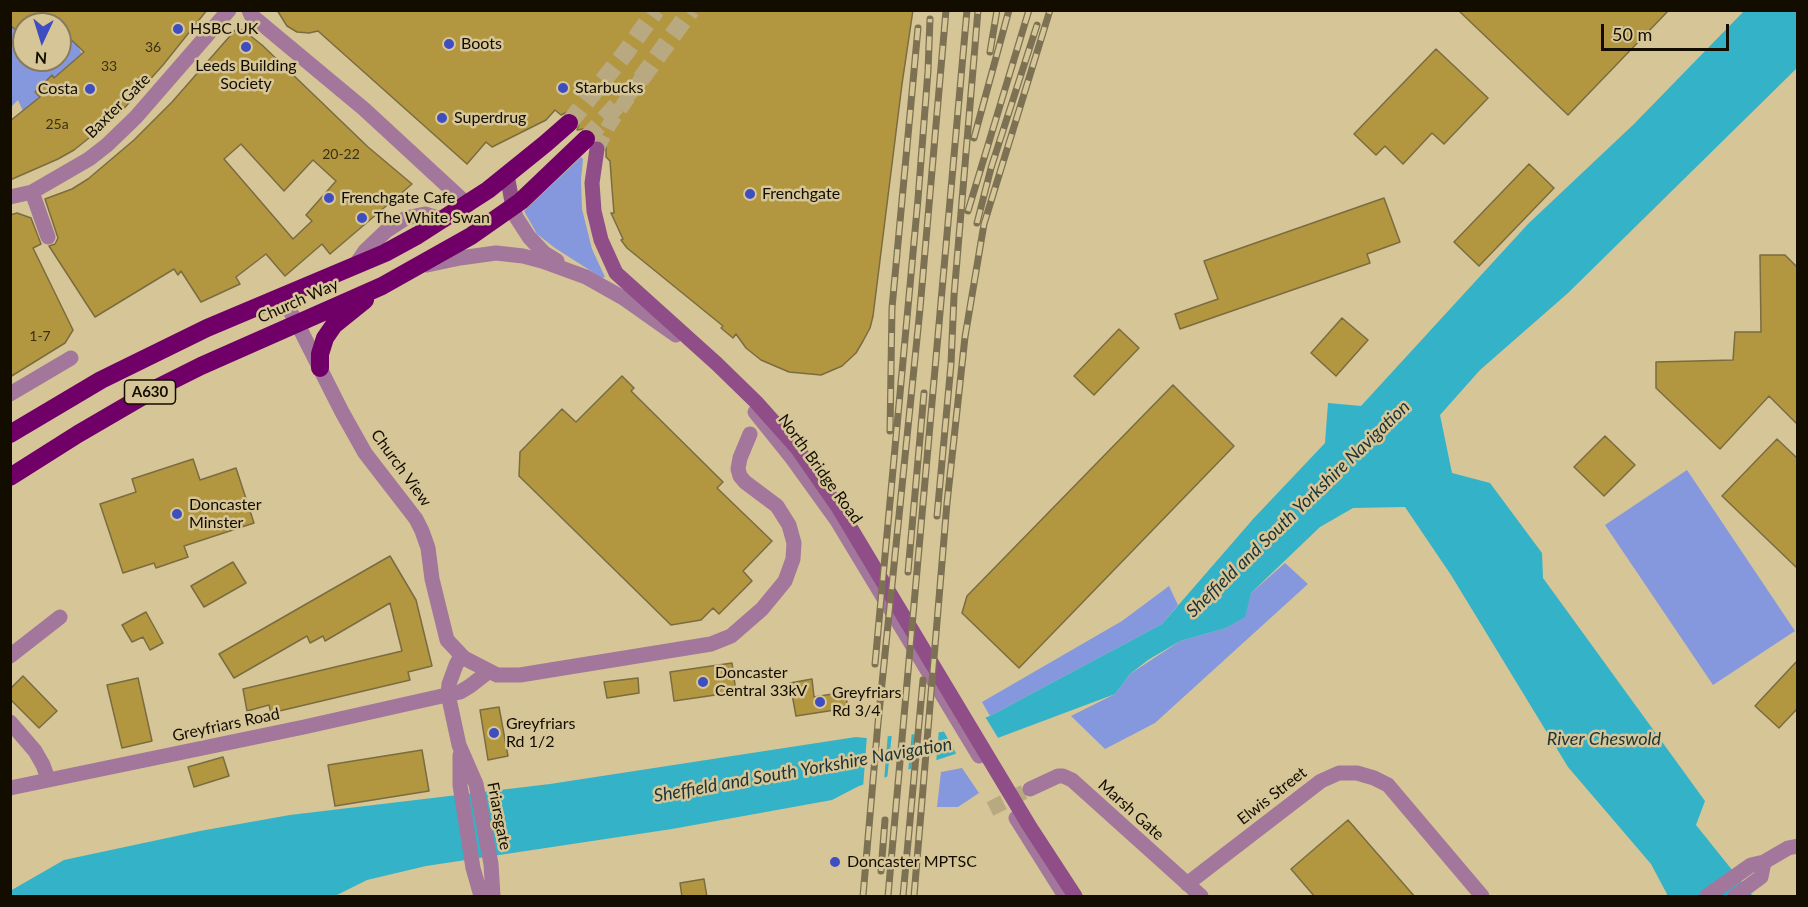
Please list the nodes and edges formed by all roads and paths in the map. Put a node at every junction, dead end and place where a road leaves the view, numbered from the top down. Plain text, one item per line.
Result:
1 (229, 10) edge
2 (249, 10) edge
3 (568, 123) tunnel mouth
4 (592, 144) joint
5 (507, 175) junction
6 (32, 192) junction
7 (10, 197) edge
8 (468, 205) junction
9 (513, 207) junction
10 (48, 237) dead end
11 (402, 273) junction
12 (586, 278) junction
13 (382, 286) junction
14 (281, 296) junction
15 (639, 302) junction
16 (297, 323) junction
17 (71, 358) dead end
18 (320, 368) junction
19 (10, 394) edge
20 (10, 434) edge
21 (750, 434) dead end
22 (10, 477) edge
23 (60, 617) dead end
24 (10, 656) edge
25 (467, 660) junction
26 (488, 672) junction
27 (448, 694) junction
28 (10, 722) edge
29 (459, 745) junction
30 (48, 779) junction
31 (10, 788) edge
32 (1030, 789) tunnel mouth
33 (1797, 846) edge
34 (1759, 868) junction
35 (1187, 884) junction
36 (481, 897) edge
37 (493, 897) edge
38 (1065, 897) edge
39 (1075, 897) edge
40 (1201, 897) edge
41 (1482, 897) edge
42 (1707, 897) edge
43 (1735, 897) edge

1 - 6 street, Baxter Gate
2 - 8 street
3 - 5 highway, A630
4 - 9 highway, Church Way / A630
4 - 15 street, North Bridge Road
5 - 8 highway, Church Way / A630
5 - 9 street
6 - 7 street, Baxter Gate
6 - 10 street
8 - 14 highway, Church Way / A630
9 - 11 highway, Church Way / A630
9 - 12 street
11 - 12 street, North Bridge Road
11 - 13 highway, Church Way / A630
12 - 15 street, North Bridge Road
13 - 16 highway, Church Way / A630
13 - 18 highway
14 - 16 street, Church View
14 - 20 highway, Church Way / A630
15 - 38 street, North Bridge Road
15 - 39 street, North Bridge Road
16 - 18 street, Church View
16 - 22 highway, Church Way / A630
17 - 19 street
18 - 25 street, Church View
21 - 26 street
23 - 24 street
25 - 26 street
25 - 27 street
26 - 27 street, Greyfriars Road
27 - 29 street, Friarsgate
27 - 30 street, Greyfriars Road
28 - 30 street
29 - 36 street, Friarsgate
29 - 37 street, Friarsgate
30 - 31 street, Greyfriars Road
32 - 35 street, Marsh Gate
33 - 34 street
34 - 42 street
34 - 43 street
35 - 40 street, Marsh Gate
35 - 41 street, Elwis Street

